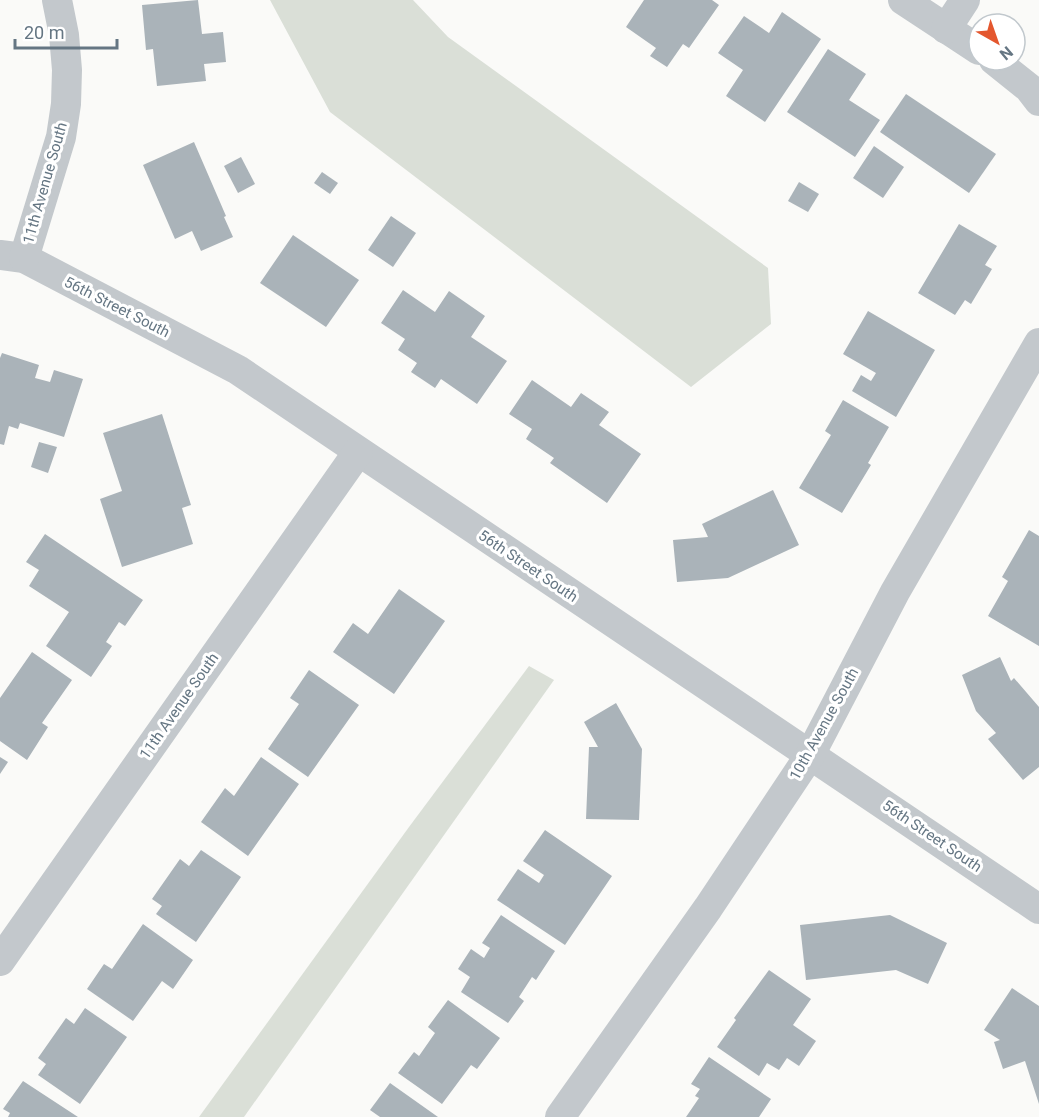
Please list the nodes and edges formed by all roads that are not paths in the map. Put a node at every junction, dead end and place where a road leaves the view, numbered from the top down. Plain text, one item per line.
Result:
1 (57, 0) edge
2 (903, 0) edge
3 (965, 0) edge
4 (946, 29) junction
5 (967, 42) edge
6 (1010, 72) edge
7 (1039, 101) edge
8 (12, 257) edge
9 (1039, 343) edge
10 (358, 452) junction
11 (810, 755) junction
12 (1039, 909) edge
13 (0, 960) edge
14 (560, 1117) edge

1 - 8 street, 11th Avenue South
2 - 4 street
3 - 4 street
4 - 5 street
6 - 7 street
8 - 10 street, 56th Street South
9 - 11 street, 10th Avenue South
10 - 11 street, 56th Street South
10 - 13 street, 11th Avenue South
11 - 12 street, 56th Street South
11 - 14 street, 10th Avenue South

